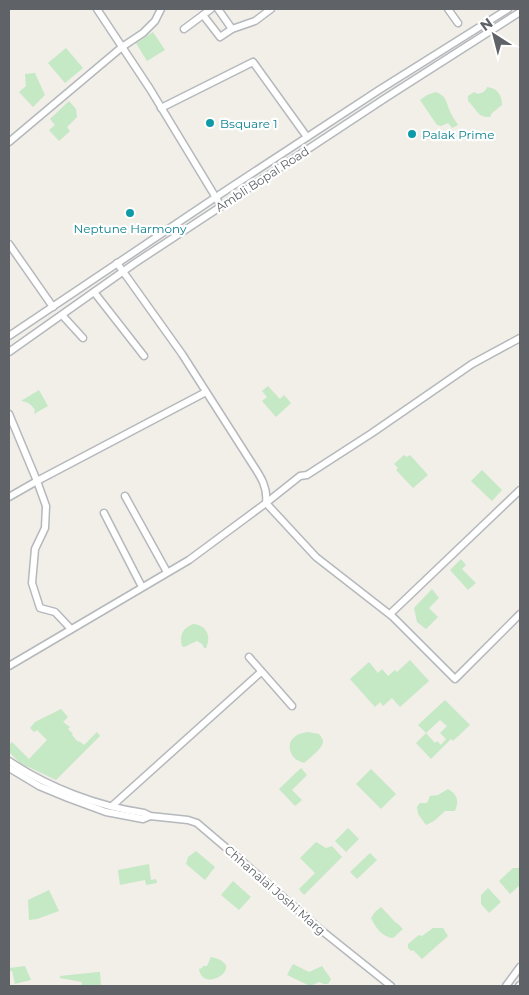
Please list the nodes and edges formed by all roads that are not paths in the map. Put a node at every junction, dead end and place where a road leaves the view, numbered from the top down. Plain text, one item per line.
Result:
1 (97, 9) edge
2 (161, 9) edge
3 (211, 9) edge
4 (218, 9) edge
5 (448, 9) edge
6 (508, 9) edge
7 (267, 10) edge
8 (520, 12) edge
9 (204, 14) junction
10 (458, 23) dead end
11 (184, 29) dead end
12 (232, 29) junction
13 (122, 47) junction
14 (161, 108) junction
15 (307, 137) junction
16 (9, 142) edge
17 (215, 198) junction
18 (221, 206) junction
19 (9, 244) edge
20 (117, 263) junction
21 (124, 271) junction
22 (94, 292) junction
23 (53, 306) junction
24 (62, 315) junction
25 (9, 336) edge
26 (83, 338) dead end
27 (520, 338) edge
28 (9, 352) edge
29 (144, 356) dead end
30 (206, 392) junction
31 (9, 414) edge
32 (37, 481) junction
33 (520, 490) edge
34 (125, 496) dead end
35 (9, 497) edge
36 (266, 503) junction
37 (104, 513) dead end
38 (167, 572) junction
39 (142, 587) junction
40 (390, 614) junction
41 (520, 614) edge
42 (71, 628) junction
43 (249, 657) dead end
44 (9, 666) edge
45 (262, 672) junction
46 (292, 706) dead end
47 (9, 761) edge
48 (9, 768) edge
49 (112, 806) junction
50 (150, 816) junction
51 (520, 966) edge
52 (391, 986) edge
53 (506, 986) edge

1 - 13 street
2 - 13 street
3 - 9 street
4 - 12 street
5 - 10 street
6 - 15 street, Ambli Bopal Road
7 - 12 street
8 - 18 street, Ambli Bopal Road
9 - 11 street
9 - 12 street
13 - 14 street
13 - 16 street
14 - 15 street
14 - 17 street
15 - 17 street, Ambli Bopal Road
17 - 18 street
17 - 20 street, Ambli Bopal Road
18 - 21 street, Ambli Bopal Road
19 - 23 street
20 - 21 street
20 - 23 street, Ambli Bopal Road
21 - 22 street, Ambli Bopal Road
21 - 30 street
22 - 24 street, Ambli Bopal Road
22 - 29 street
23 - 25 street, Ambli Bopal Road
24 - 26 street
24 - 28 street, Ambli Bopal Road
27 - 36 street
30 - 32 street
30 - 36 street
31 - 32 street
32 - 35 street
32 - 42 street
33 - 40 street
34 - 38 street
36 - 38 street
36 - 40 street
37 - 39 street
38 - 39 street
39 - 42 street
40 - 41 street
42 - 44 street
43 - 45 street
45 - 46 street
45 - 49 street
47 - 49 street, Chhanalal Joshi Marg
48 - 50 street, Chhanalal Joshi Marg
49 - 50 street, Chhanalal Joshi Marg
50 - 52 street, Chhanalal Joshi Marg
51 - 53 street

